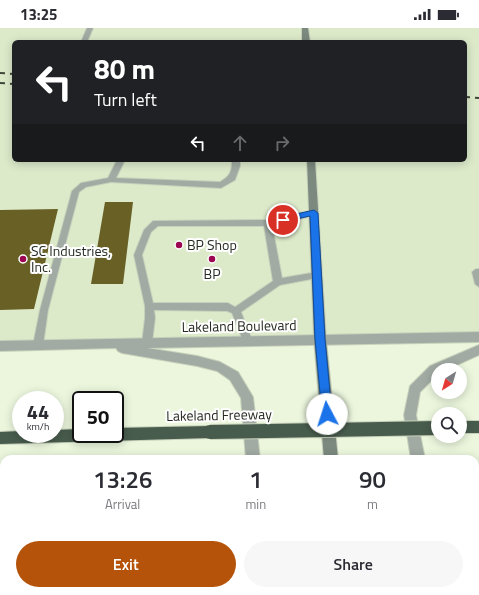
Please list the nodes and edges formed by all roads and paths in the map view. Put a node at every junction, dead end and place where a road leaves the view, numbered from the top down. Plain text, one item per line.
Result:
1 (90, 28) edge
2 (306, 28) edge
3 (85, 40) edge
4 (306, 40) edge
5 (120, 162) edge
6 (236, 162) edge
7 (312, 162) edge
8 (111, 180) junction
9 (314, 213) junction
10 (268, 223) junction
11 (479, 272) edge
12 (317, 275) junction
13 (278, 282) junction
14 (479, 284) edge
15 (149, 306) junction
16 (236, 311) junction
17 (479, 337) edge
18 (320, 339) junction
19 (247, 340) junction
20 (147, 343) junction
21 (97, 344) junction
22 (38, 345) junction
23 (0, 346) edge
24 (479, 350) edge
25 (467, 427) edge
26 (479, 427) edge
27 (431, 428) edge
28 (0, 438) edge
29 (253, 455) edge
30 (331, 455) edge
31 (417, 455) edge

1 - 3 lane
2 - 4 main road
5 - 8 lane
6 - 8 lane
7 - 9 main road
8 - 22 lane
9 - 10 lane
9 - 12 main road
10 - 13 lane
10 - 15 lane
11 - 14 lane
12 - 13 lane
12 - 18 main road
13 - 16 lane
15 - 16 lane
15 - 20 lane
16 - 19 lane
17 - 18 street, Lakeland Boulevard
18 - 19 street, Lakeland Boulevard
18 - 30 main road
19 - 20 street, Lakeland Boulevard
20 - 21 street, Lakeland Boulevard
21 - 22 street, Lakeland Boulevard
21 - 29 street
22 - 23 street, Lakeland Boulevard
24 - 31 street
25 - 26 highway
27 - 28 highway, Lakeland Freeway, bridge

